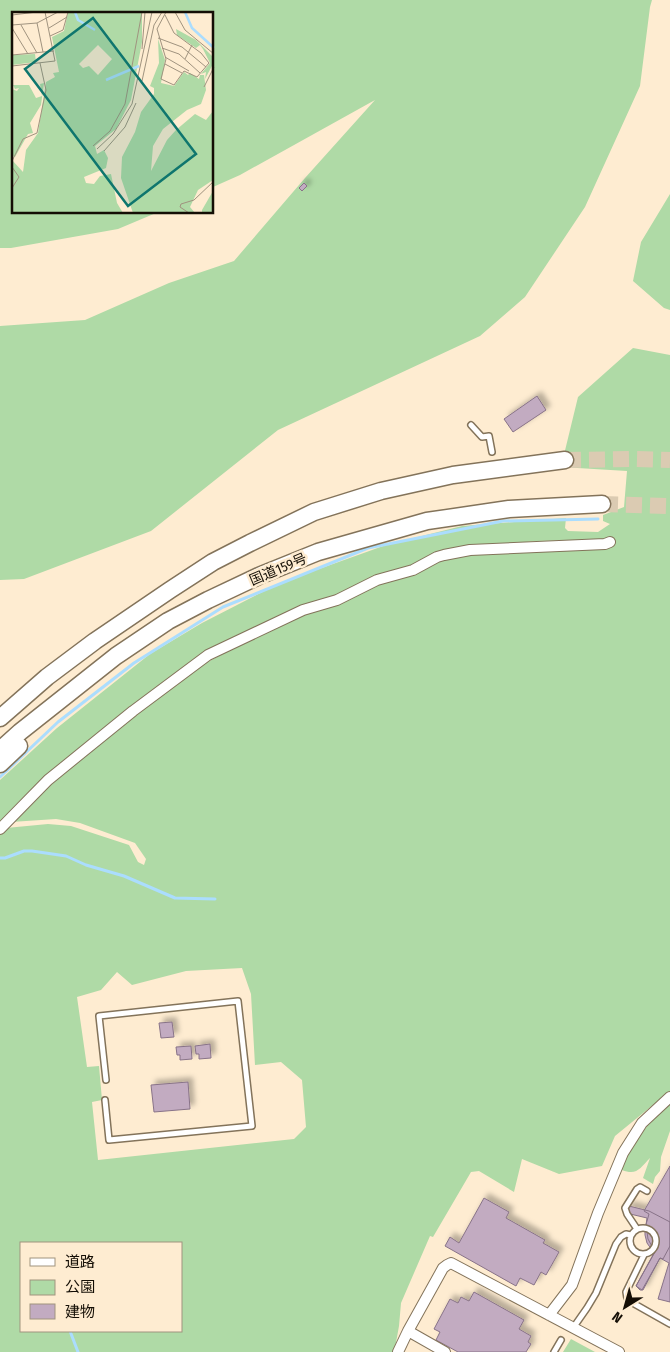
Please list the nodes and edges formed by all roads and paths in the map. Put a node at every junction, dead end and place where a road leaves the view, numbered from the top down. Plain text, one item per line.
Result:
1 (470, 425) dead end
2 (492, 452) dead end
3 (565, 460) tunnel mouth
4 (602, 504) tunnel mouth
5 (610, 542) dead end
6 (116, 656) junction
7 (4, 714) edge
8 (0, 750) edge
9 (0, 764) edge
10 (0, 829) edge
11 (106, 1080) dead end
12 (670, 1097) edge
13 (105, 1100) dead end
14 (647, 1190) dead end
15 (638, 1229) junction
16 (631, 1236) junction
17 (644, 1255) junction
18 (549, 1315) junction
19 (670, 1324) edge
20 (573, 1328) junction
21 (408, 1331) junction
22 (561, 1340) dead end
23 (398, 1352) edge
24 (445, 1352) edge
25 (554, 1352) edge
26 (619, 1352) edge

1 - 2 lane
3 - 7 highway
4 - 6 highway, 国道159号
5 - 10 street
6 - 8 highway, 国道159号
6 - 9 highway
11 - 13 lane
12 - 18 street
14 - 15 lane
15 - 16 lane
15 - 17 lane
16 - 17 lane
16 - 20 lane
17 - 19 lane
18 - 20 street
18 - 21 street
20 - 26 street
21 - 23 street
21 - 24 street
22 - 25 lane

